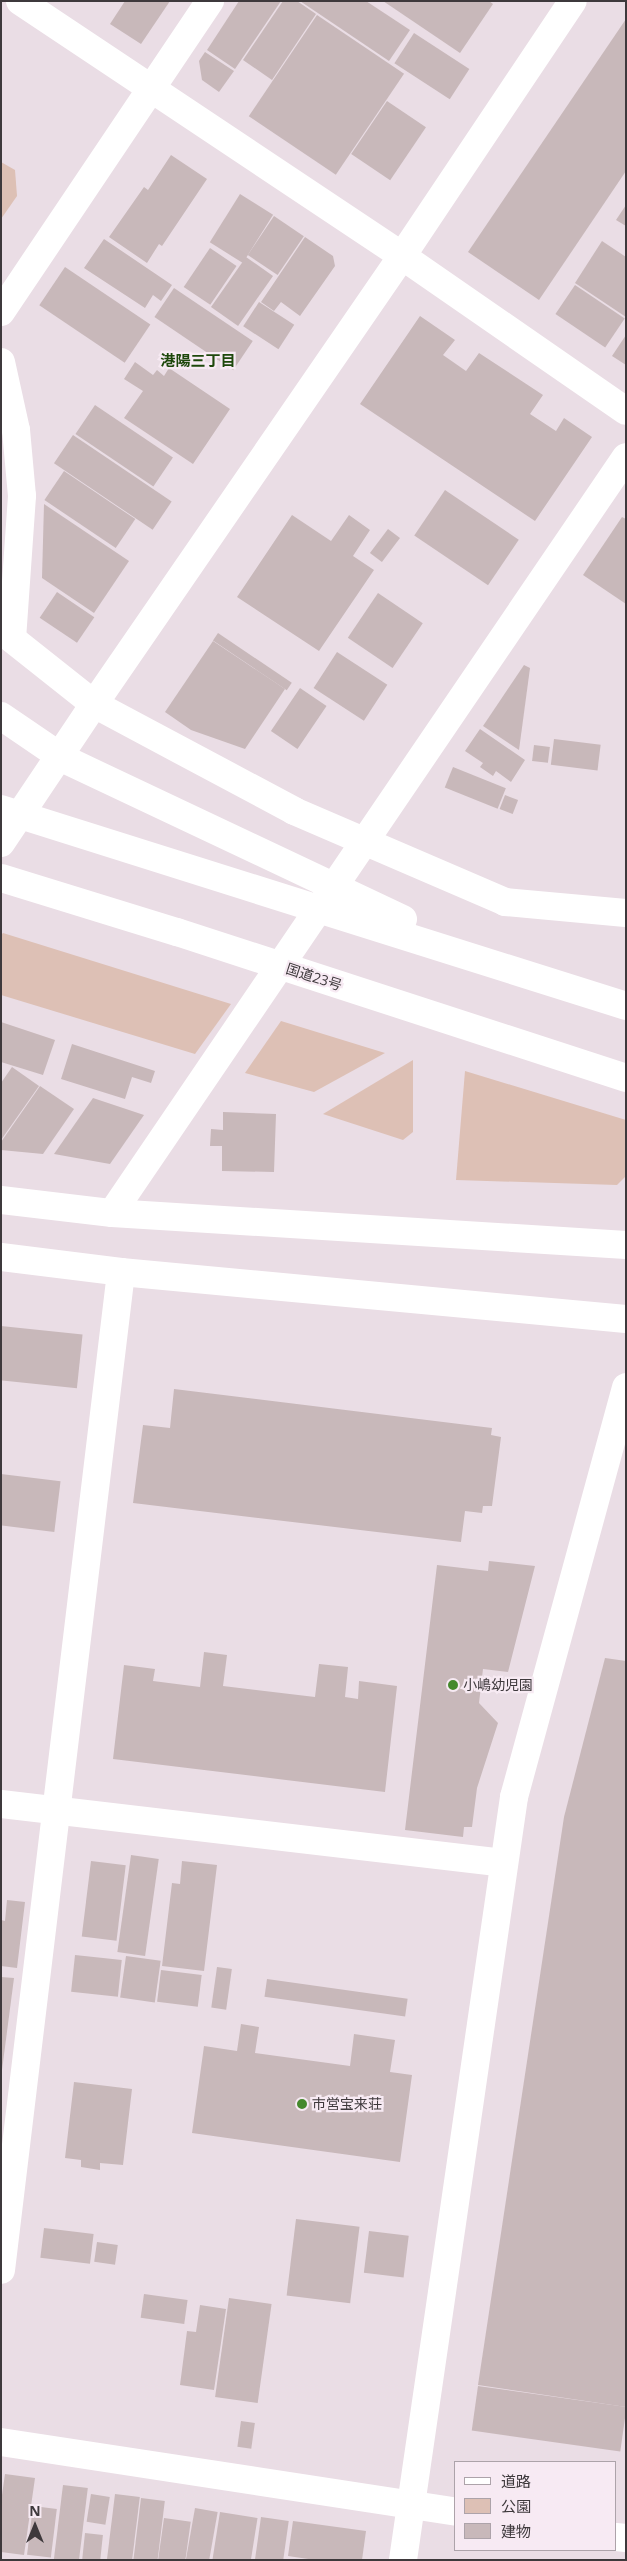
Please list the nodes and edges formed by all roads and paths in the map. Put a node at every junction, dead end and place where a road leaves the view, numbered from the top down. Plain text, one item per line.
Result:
1 (20, 1) edge
2 (210, 1) edge
3 (573, 1) edge
4 (150, 88) junction
5 (402, 256) junction
6 (1, 312) edge
7 (1, 362) edge
8 (626, 411) edge
9 (626, 456) edge
10 (94, 704) junction
11 (1, 716) edge
12 (1, 809) edge
13 (364, 841) junction
14 (1, 843) edge
15 (1, 878) edge
16 (626, 913) edge
17 (497, 964) junction
18 (626, 1006) edge
19 (626, 1078) edge
20 (1, 1200) edge
21 (112, 1213) junction
22 (626, 1245) edge
23 (1, 1257) edge
24 (121, 1272) junction
25 (626, 1320) edge
26 (626, 1387) edge
27 (1, 1804) edge
28 (55, 1810) junction
29 (504, 1863) junction
30 (1, 2270) edge
31 (1, 2442) edge
32 (411, 2505) junction
33 (454, 2512) edge
34 (403, 2560) edge

1 - 4 main road
2 - 4 main road
3 - 5 main road
4 - 5 main road
4 - 6 main road
5 - 8 main road
5 - 10 main road
7 - 10 main road
9 - 13 main road
10 - 13 main road
10 - 14 main road
11 - 17 main road
12 - 17 main road
13 - 16 main road
13 - 21 main road
15 - 19 main road, 国道23号
17 - 18 main road
20 - 21 main road
21 - 22 main road
23 - 24 main road
24 - 25 main road
24 - 28 main road
26 - 29 main road
27 - 28 main road
28 - 29 main road
28 - 30 main road
29 - 32 main road
31 - 32 main road
32 - 33 main road
32 - 34 main road

